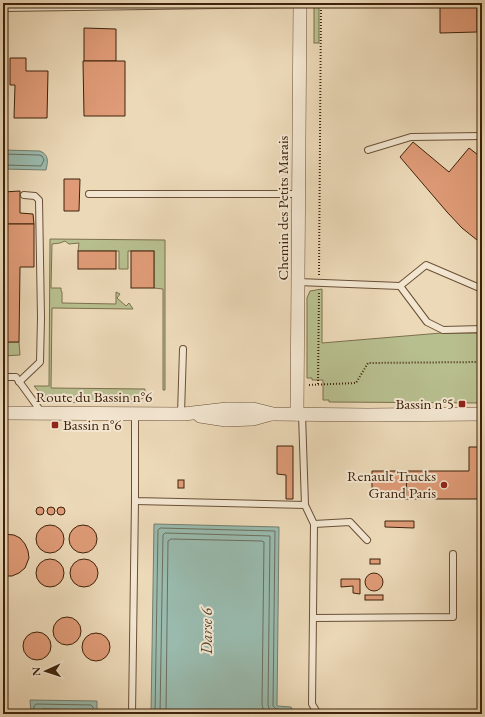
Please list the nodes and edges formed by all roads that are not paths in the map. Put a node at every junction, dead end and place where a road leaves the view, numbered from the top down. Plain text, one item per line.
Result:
1 (300, 4) edge
2 (5, 6) edge
3 (482, 136) edge
4 (368, 150) dead end
5 (89, 194) dead end
6 (299, 194) junction
7 (24, 195) dead end
8 (298, 282) junction
9 (400, 286) junction
10 (482, 290) edge
11 (482, 329) edge
12 (183, 349) dead end
13 (3, 377) edge
14 (19, 382) junction
15 (3, 413) edge
16 (42, 413) junction
17 (135, 414) junction
18 (183, 414) junction
19 (300, 414) junction
20 (482, 414) edge
21 (135, 501) junction
22 (305, 505) junction
23 (314, 524) junction
24 (367, 540) dead end
25 (453, 554) dead end
26 (313, 618) junction
27 (132, 714) edge
28 (318, 714) edge

1 - 2 lane
1 - 6 street, Chemin des Petits Marais
3 - 4 lane
5 - 6 lane
6 - 8 street, Chemin des Petits Marais
7 - 14 lane
8 - 9 lane
8 - 19 street, Chemin des Petits Marais
9 - 10 lane
9 - 11 lane
12 - 18 lane
13 - 14 lane
14 - 16 lane
15 - 16 street, Route du Bassin n°6
16 - 17 street, Route du Bassin n°6
17 - 18 street, Route du Bassin n°6
17 - 21 lane
18 - 19 street, Route du Bassin n°6
19 - 20 street, Route du Bassin n°6
19 - 22 lane
21 - 22 lane
21 - 27 lane
22 - 23 lane
23 - 24 lane
23 - 26 lane
25 - 26 lane
26 - 28 lane

